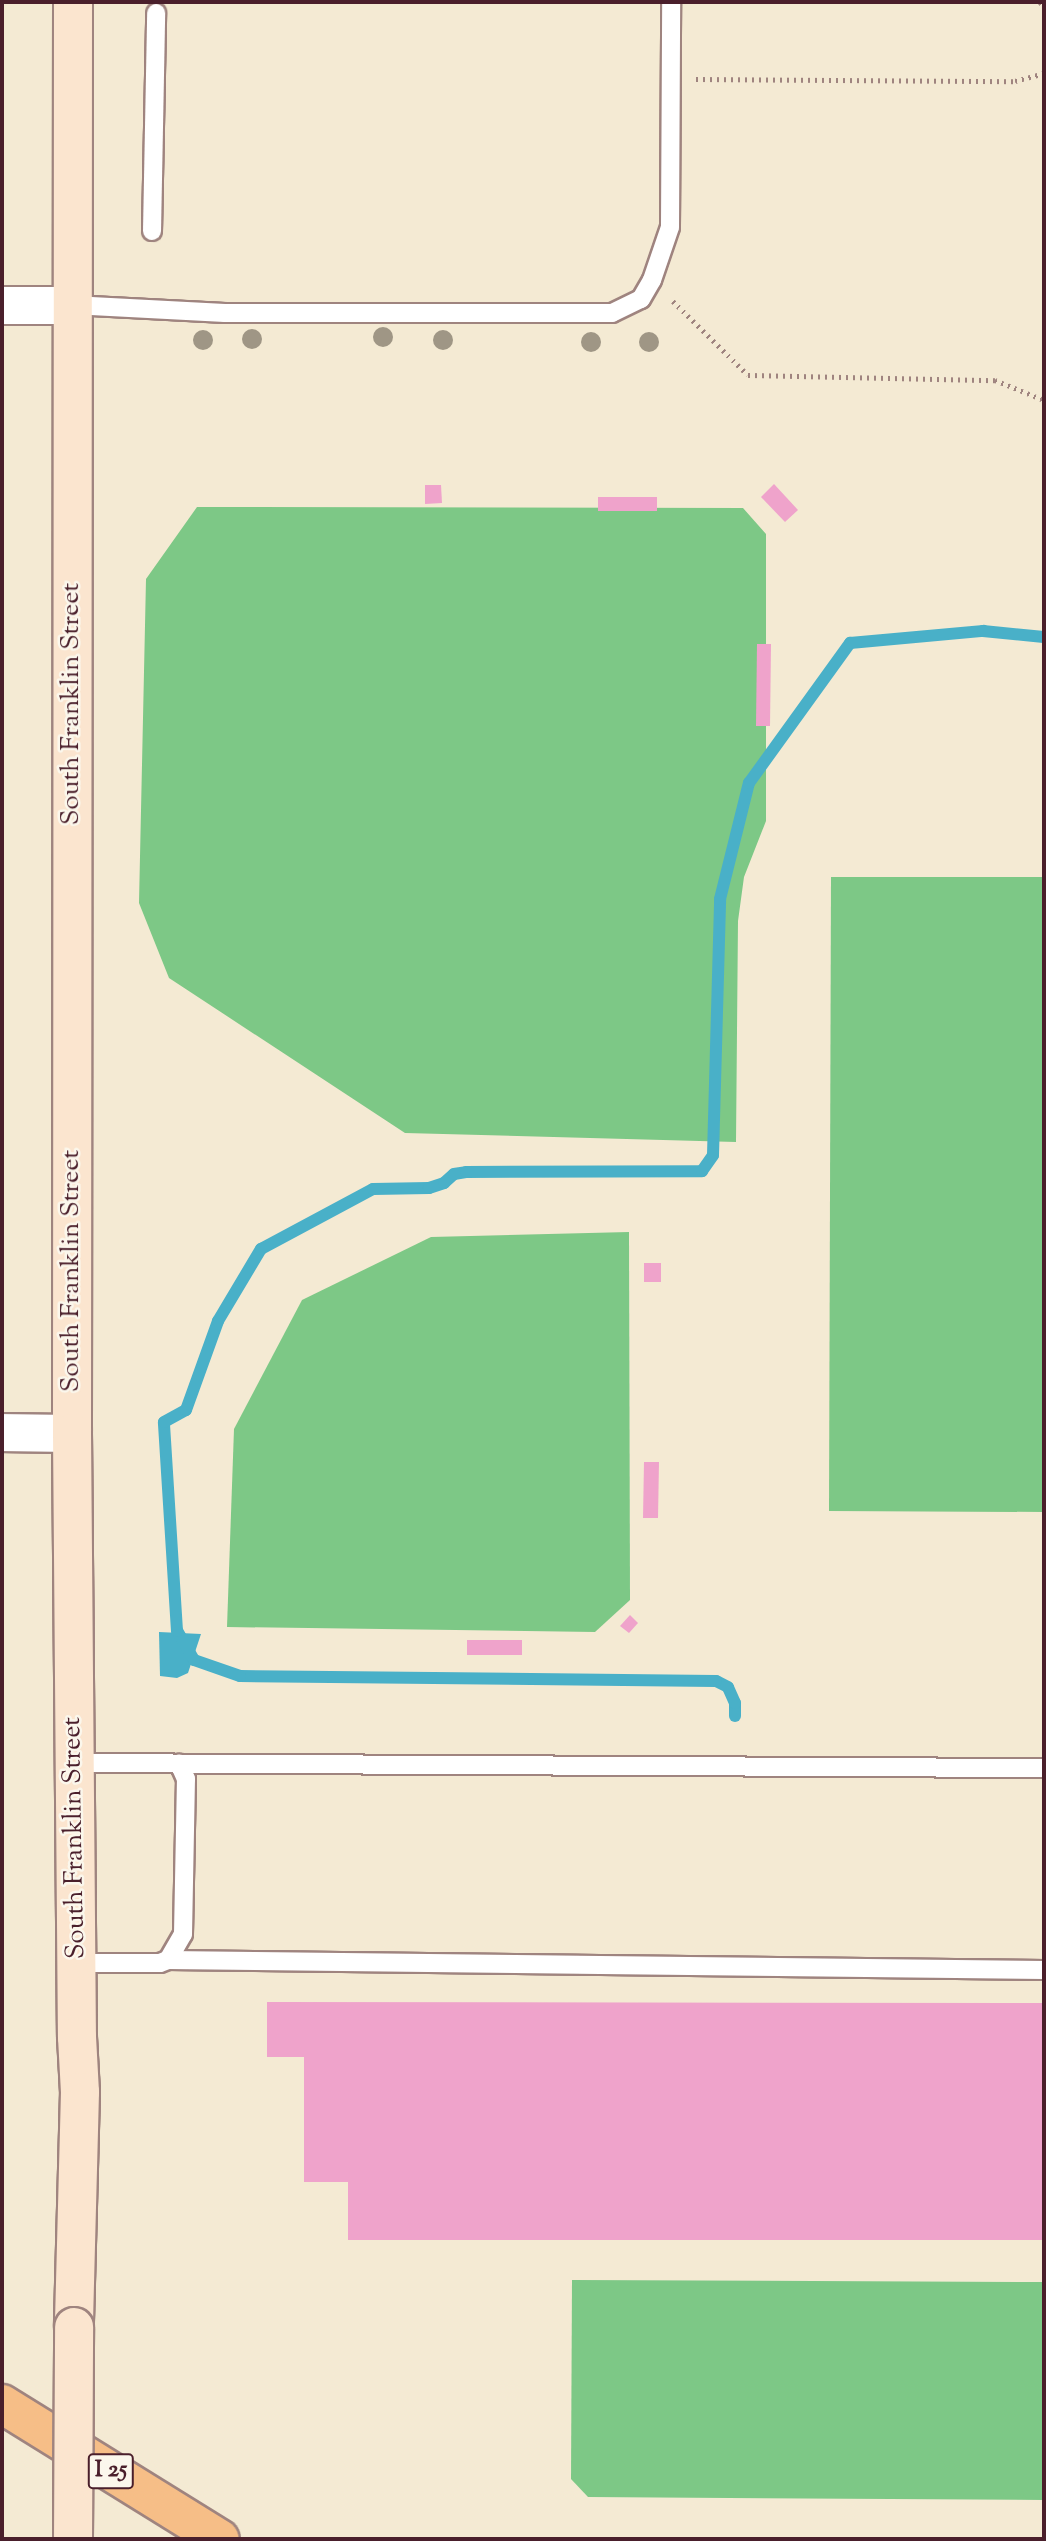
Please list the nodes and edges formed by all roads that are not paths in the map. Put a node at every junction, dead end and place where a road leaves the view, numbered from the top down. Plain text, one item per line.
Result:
1 (73, 2) edge
2 (671, 2) edge
3 (156, 13) dead end
4 (152, 231) dead end
5 (2, 305) edge
6 (72, 305) junction
7 (2, 1432) edge
8 (72, 1433) junction
9 (75, 1763) junction
10 (179, 1763) junction
11 (1044, 1768) edge
12 (168, 1960) junction
13 (76, 1963) junction
14 (1044, 1970) edge
15 (2, 2404) edge
16 (73, 2539) edge
17 (220, 2539) edge

1 - 6 street, South Franklin Street
2 - 6 lane
3 - 4 lane
5 - 6 street
6 - 8 street, South Franklin Street
7 - 8 street
8 - 9 street, South Franklin Street
9 - 10 lane
9 - 13 street, South Franklin Street
10 - 11 lane
10 - 12 lane
12 - 13 lane
12 - 14 lane
13 - 16 street, South Franklin Street, bridge
15 - 17 highway, I 25

